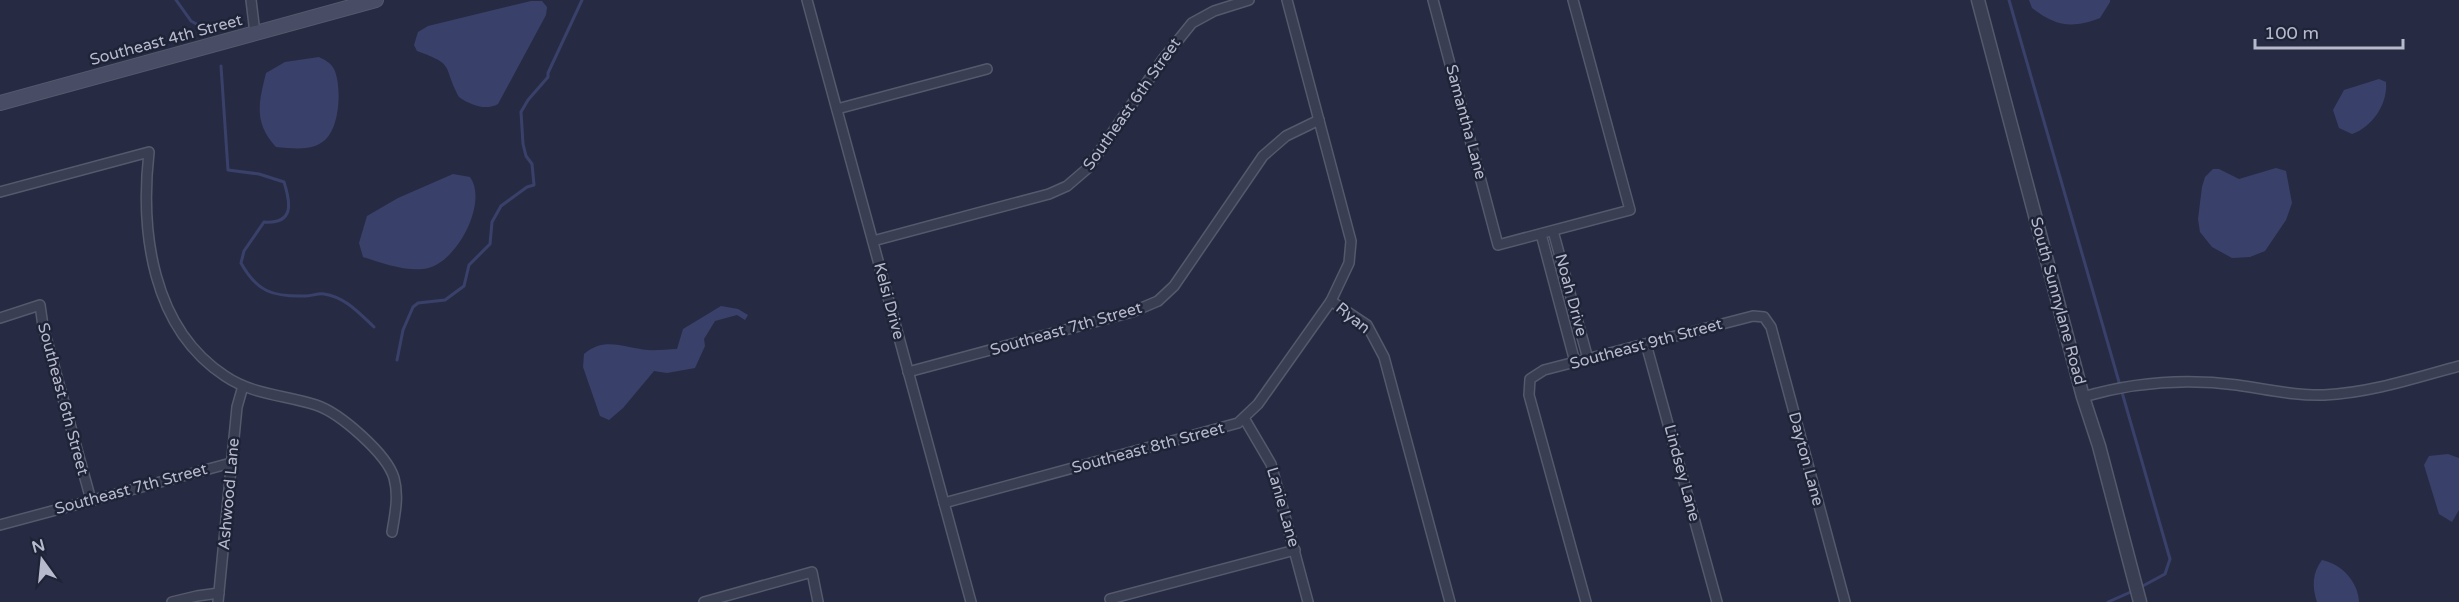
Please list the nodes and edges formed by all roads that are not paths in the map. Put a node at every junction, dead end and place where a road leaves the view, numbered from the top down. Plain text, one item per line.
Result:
1 (251, 0) edge
2 (376, 0) edge
3 (807, 0) edge
4 (1249, 0) edge
5 (1287, 0) edge
6 (1433, 0) edge
7 (1573, 0) edge
8 (1978, 0) edge
9 (255, 33) junction
10 (987, 69) dead end
11 (0, 103) edge
12 (837, 110) junction
13 (1319, 120) junction
14 (0, 192) edge
15 (1553, 231) junction
16 (1541, 234) junction
17 (873, 241) junction
18 (1331, 301) junction
19 (1764, 317) joint
20 (0, 318) edge
21 (1646, 344) junction
22 (1588, 359) junction
23 (1575, 362) junction
24 (2459, 366) edge
25 (908, 372) junction
26 (243, 386) junction
27 (2083, 397) junction
28 (1244, 418) junction
29 (231, 463) junction
30 (91, 500) junction
31 (944, 503) junction
32 (0, 525) edge
33 (392, 532) dead end
34 (1295, 550) junction
35 (219, 598) edge
36 (1110, 599) dead end
37 (172, 602) edge
38 (704, 602) edge
39 (818, 602) edge
40 (970, 602) edge
41 (1308, 602) edge
42 (1450, 602) edge
43 (1586, 602) edge
44 (1717, 602) edge
45 (1845, 602) edge
46 (2140, 602) edge

1 - 9 street
2 - 9 main road, Southeast 4th Street
3 - 12 street, Kelsi Drive
4 - 17 street, Southeast 6th Street
5 - 13 street, Ryan
6 - 16 street, Samantha Lane
7 - 15 street
8 - 27 street, South Sunnylane Road
9 - 11 main road, Southeast 4th Street
10 - 12 street
12 - 17 street, Kelsi Drive
13 - 18 street, Ryan
13 - 25 street, Southeast 7th Street
14 - 26 street
15 - 16 street
15 - 22 street, Noah Drive
16 - 23 street, Noah Drive
17 - 25 street, Kelsi Drive
18 - 28 street, Southeast 8th Street
18 - 42 street, Ryan
19 - 21 street, Southeast 9th Street
19 - 45 street, Dayton Lane
20 - 30 street, Southeast 6th Street
21 - 22 street, Southeast 9th Street
21 - 44 street, Lindsey Lane
22 - 23 street, Southeast 9th Street
23 - 43 street, Southeast 9th Street
24 - 27 street
25 - 31 street, Kelsi Drive
26 - 29 street, Ashwood Lane
26 - 33 street
27 - 46 street, South Sunnylane Road
28 - 31 street, Southeast 8th Street
28 - 34 street, Lanie Lane
29 - 30 street, Southeast 7th Street
29 - 35 street, Ashwood Lane
30 - 32 street, Southeast 7th Street
31 - 40 street, Kelsi Drive
34 - 36 street
34 - 41 street, Lanie Lane
35 - 37 street
38 - 39 street

